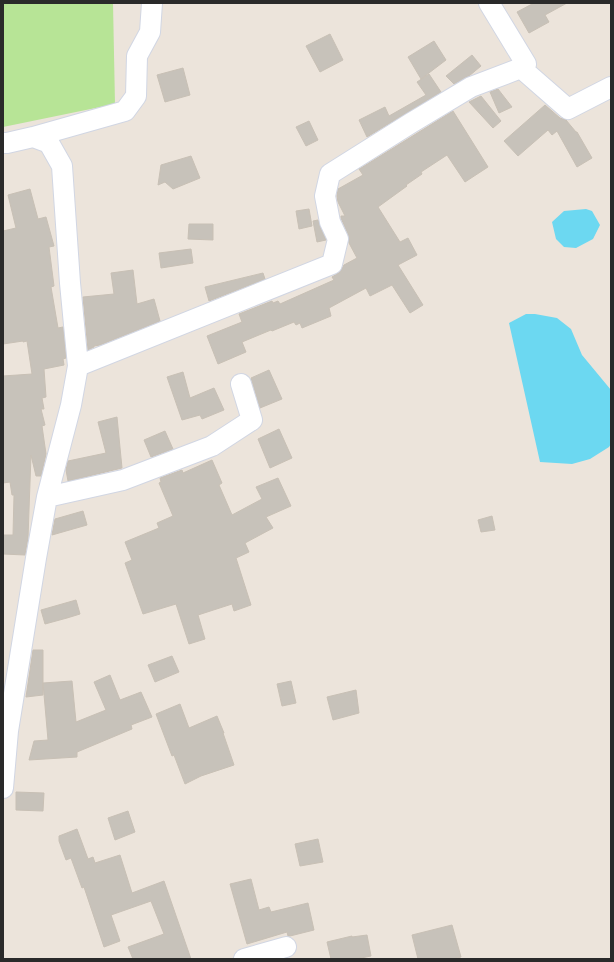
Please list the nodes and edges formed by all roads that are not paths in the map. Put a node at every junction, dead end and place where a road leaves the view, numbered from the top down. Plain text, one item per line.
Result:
1 (152, 3) edge
2 (488, 3) edge
3 (526, 64) dead end
4 (611, 87) edge
5 (33, 137) junction
6 (3, 142) edge
7 (78, 366) junction
8 (241, 384) dead end
9 (47, 497) junction
10 (3, 788) edge
11 (286, 947) dead end
12 (244, 959) edge

1 - 5 street
2 - 3 street
4 - 7 street
5 - 6 street
5 - 7 street
7 - 9 street
8 - 9 street
9 - 10 street
11 - 12 street

